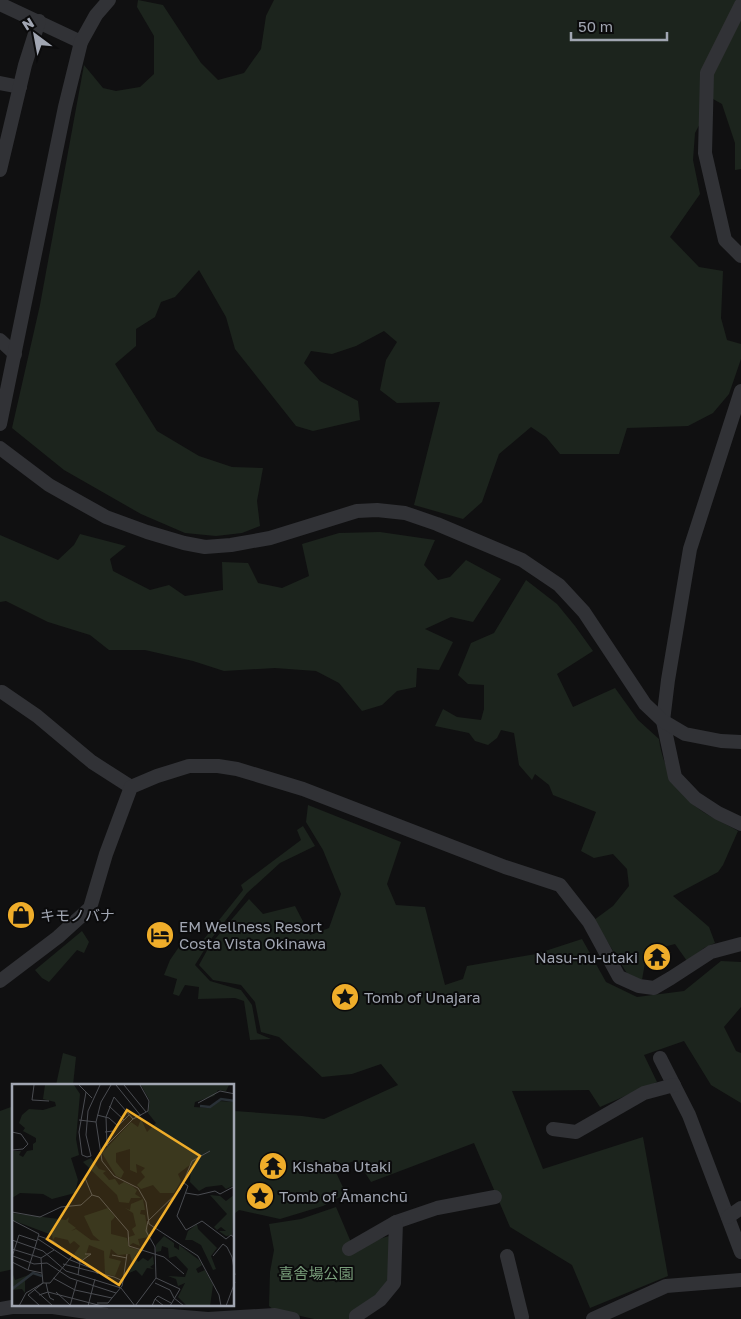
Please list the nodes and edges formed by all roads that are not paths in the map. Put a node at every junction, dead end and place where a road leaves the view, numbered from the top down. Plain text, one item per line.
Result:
1 (108, 0) edge
2 (0, 4) edge
3 (741, 5) edge
4 (39, 21) junction
5 (81, 42) junction
6 (0, 83) edge
7 (20, 87) junction
8 (1, 155) edge
9 (0, 170) edge
10 (741, 256) edge
11 (0, 340) edge
12 (15, 354) junction
13 (741, 391) edge
14 (0, 424) edge
15 (0, 448) edge
16 (2, 692) dead end
17 (663, 721) junction
18 (741, 742) edge
19 (131, 786) junction
20 (741, 824) edge
21 (741, 944) edge
22 (0, 981) edge
23 (660, 1058) dead end
24 (674, 1085) junction
25 (553, 1130) dead end
26 (495, 1197) dead end
27 (741, 1208) edge
28 (728, 1216) junction
29 (396, 1222) junction
30 (349, 1250) dead end
31 (741, 1252) edge
32 (507, 1256) dead end
33 (741, 1280) edge
34 (0, 1309) edge
35 (106, 1317) edge
36 (262, 1317) edge
37 (518, 1318) edge
38 (293, 1319) edge
39 (356, 1319) edge
40 (593, 1319) edge

1 - 5 street
2 - 4 street
3 - 10 street
4 - 5 street
4 - 7 street
5 - 12 street
6 - 7 street
7 - 8 street
8 - 9 street
11 - 12 street
12 - 14 street
13 - 17 street
15 - 17 street
16 - 19 street
17 - 18 street
17 - 20 street
19 - 21 street
19 - 22 street
23 - 24 street
24 - 25 street
24 - 28 street
26 - 29 street
27 - 28 street
28 - 31 street
29 - 30 street
29 - 39 street
32 - 37 street
33 - 40 street
34 - 35 street
35 - 36 street
36 - 38 street

